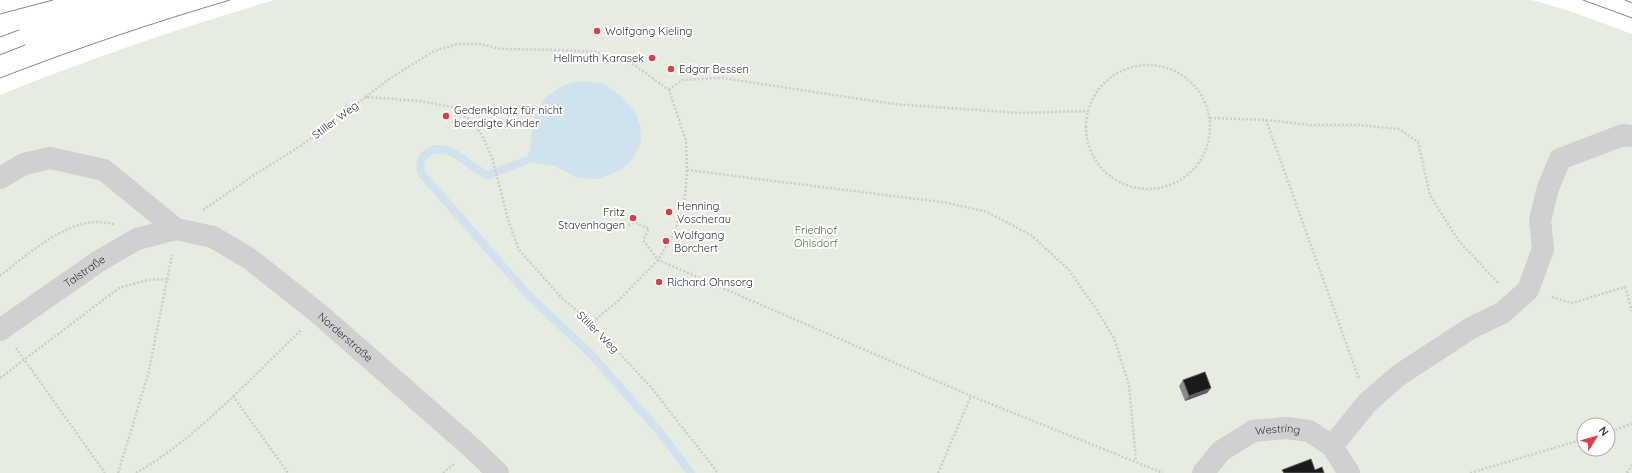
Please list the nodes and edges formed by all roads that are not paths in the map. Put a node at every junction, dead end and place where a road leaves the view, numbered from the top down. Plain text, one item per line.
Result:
1 (1632, 136) edge
2 (0, 178) edge
3 (176, 229) junction
4 (1, 329) edge
5 (1332, 446) junction
6 (498, 473) edge
7 (1204, 473) edge
8 (1349, 473) edge

1 - 5 street
2 - 3 street
3 - 4 street, Talstraße
3 - 6 street, Norderstraße
5 - 7 street, Westring
5 - 8 street, Westring

